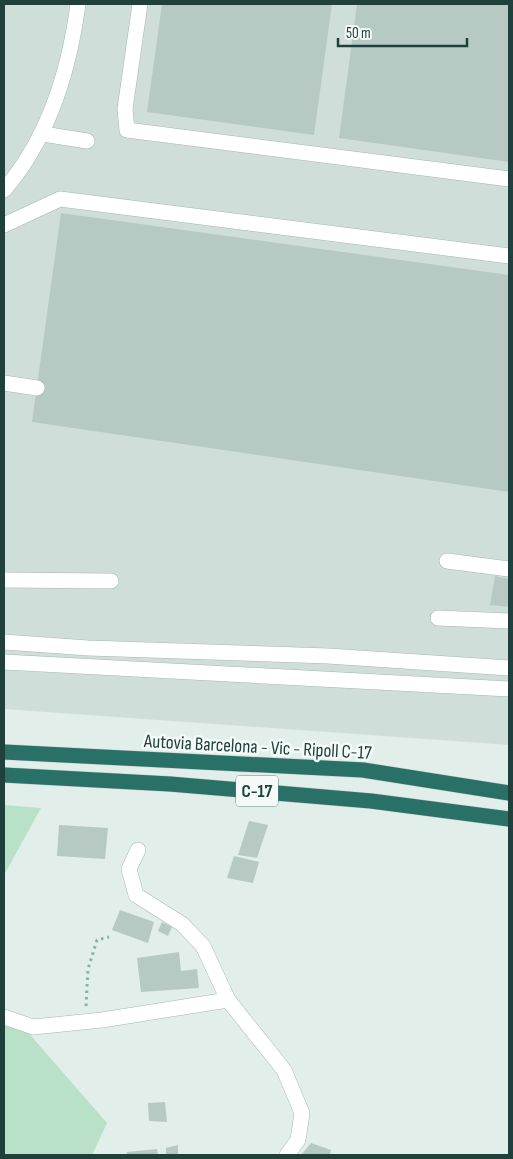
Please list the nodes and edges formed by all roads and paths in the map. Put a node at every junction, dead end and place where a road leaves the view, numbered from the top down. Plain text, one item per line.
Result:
1 (78, 4) edge
2 (140, 4) edge
3 (43, 134) junction
4 (87, 141) dead end
5 (509, 179) edge
6 (4, 190) edge
7 (4, 225) edge
8 (509, 256) edge
9 (4, 383) edge
10 (37, 388) dead end
11 (448, 561) dead end
12 (509, 569) edge
13 (4, 580) edge
14 (112, 581) dead end
15 (438, 618) dead end
16 (509, 621) edge
17 (4, 642) edge
18 (4, 662) edge
19 (509, 668) edge
20 (509, 689) edge
21 (4, 752) edge
22 (4, 775) edge
23 (509, 793) edge
24 (509, 818) edge
25 (138, 850) dead end
26 (109, 937) dead end
27 (228, 1000) junction
28 (4, 1017) edge
29 (90, 1021) junction
30 (288, 1155) edge

1 - 3 street
2 - 5 street
3 - 4 street
3 - 6 street
7 - 8 street
9 - 10 street
11 - 12 street
13 - 14 street
15 - 16 street
17 - 19 street
18 - 20 street
21 - 23 highway, Autovia Barcelona - Vic - Ripoll C-17 / C-17
22 - 24 highway, C-17
25 - 27 street
26 - 29 path
27 - 29 street
27 - 30 street
28 - 29 street

